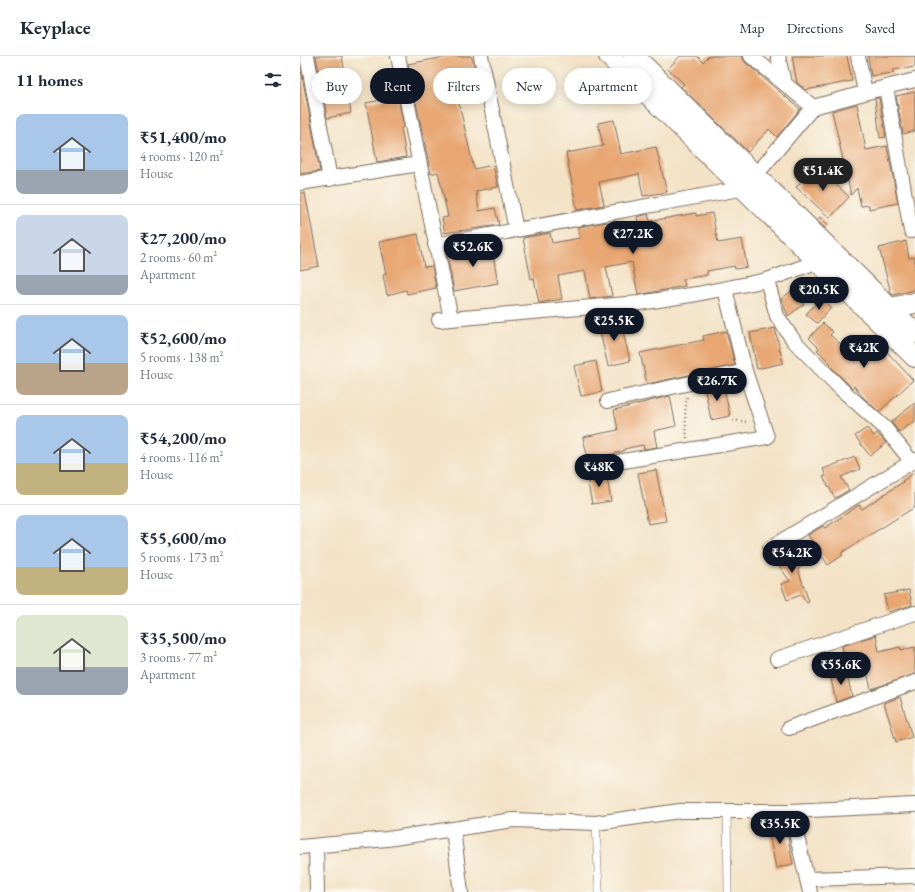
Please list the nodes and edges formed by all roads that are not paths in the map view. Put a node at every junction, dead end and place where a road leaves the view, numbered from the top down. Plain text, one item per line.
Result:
1 (307, 56) edge
2 (398, 56) edge
3 (481, 56) edge
4 (609, 56) edge
5 (635, 56) edge
6 (751, 56) edge
7 (778, 56) edge
8 (858, 56) edge
9 (915, 80) edge
10 (784, 83) junction
11 (886, 87) junction
12 (865, 92) junction
13 (813, 107) junction
14 (419, 164) junction
15 (330, 179) junction
16 (750, 183) junction
17 (300, 184) edge
18 (516, 230) junction
19 (911, 231) dead end
20 (435, 245) junction
21 (819, 261) junction
22 (766, 280) junction
23 (724, 288) junction
24 (915, 303) edge
25 (890, 308) junction
26 (870, 313) junction
27 (915, 333) edge
28 (915, 358) edge
29 (745, 371) junction
30 (608, 401) dead end
31 (913, 461) edge
32 (592, 466) dead end
33 (770, 548) dead end
34 (915, 614) edge
35 (777, 659) dead end
36 (915, 682) edge
37 (789, 728) dead end
38 (915, 805) edge
39 (727, 810) junction
40 (791, 811) junction
41 (596, 823) junction
42 (453, 829) junction
43 (316, 846) junction
44 (300, 847) edge
45 (915, 876) edge
46 (808, 885) edge
47 (317, 892) edge
48 (461, 892) edge
49 (599, 892) edge
50 (728, 892) edge

1 - 15 street
2 - 14 street
3 - 18 street
4 - 16 main road
5 - 16 main road
6 - 10 street
7 - 10 street
8 - 12 street
9 - 11 street
10 - 13 street
11 - 12 street
11 - 19 street
12 - 13 street
13 - 16 street
14 - 15 street
14 - 20 street
15 - 17 street
16 - 18 street
16 - 21 main road
16 - 25 main road
18 - 20 street
20 - 23 street
21 - 22 street
21 - 26 main road
22 - 23 street
22 - 31 street
23 - 29 street
24 - 25 main road
25 - 26 main road
25 - 27 main road
26 - 28 main road
29 - 30 street
29 - 32 street
31 - 33 street
34 - 35 street
36 - 37 street
38 - 40 street
39 - 40 street
39 - 41 street
39 - 50 lane
40 - 46 street
41 - 42 street
41 - 49 lane
42 - 43 street
42 - 48 street
43 - 44 street
43 - 47 street
45 - 46 street

